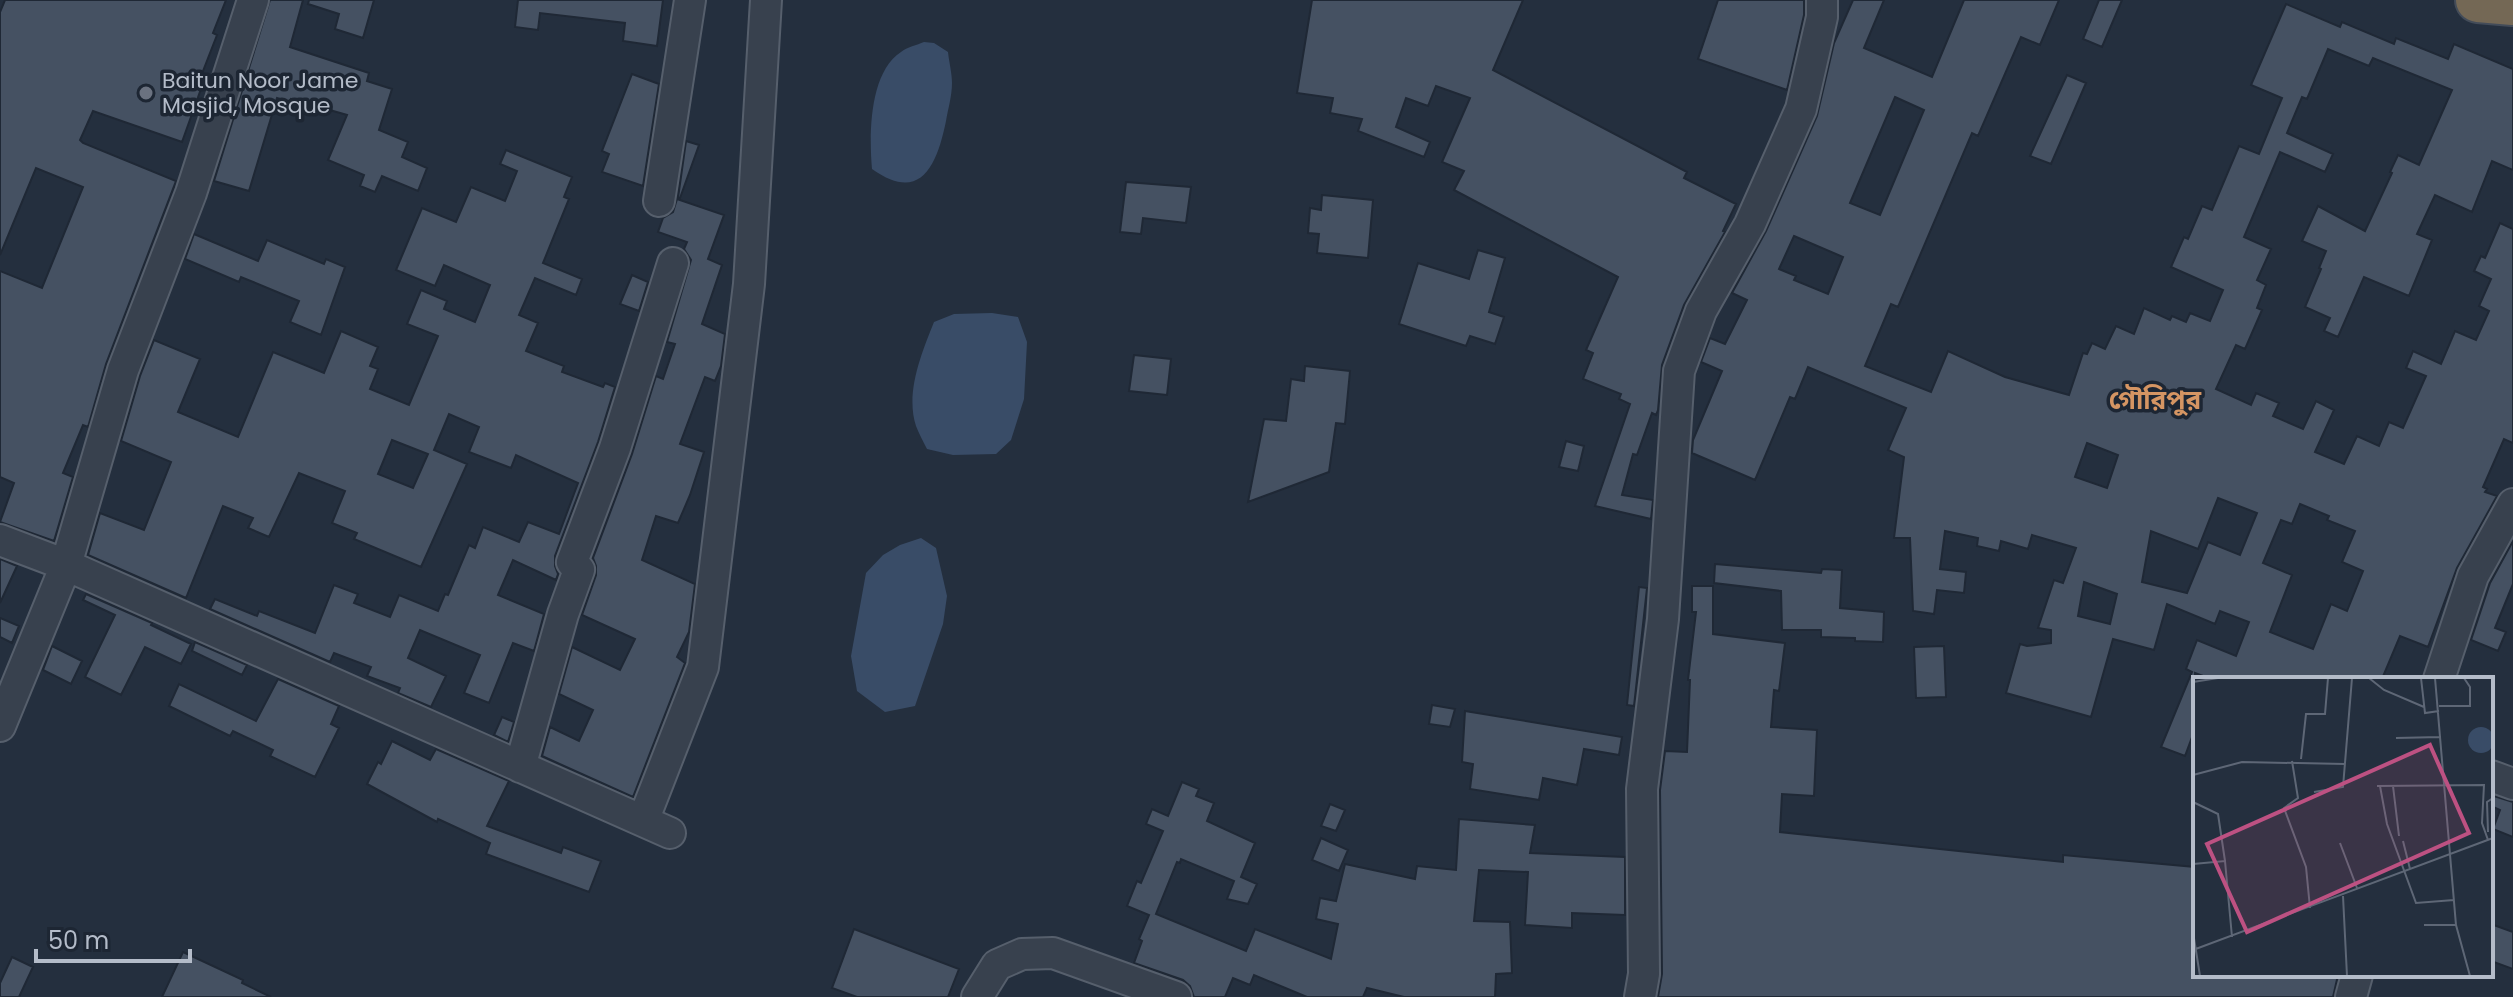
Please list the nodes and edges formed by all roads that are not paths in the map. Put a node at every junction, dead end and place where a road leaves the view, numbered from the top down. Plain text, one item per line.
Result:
1 (253, 0) edge
2 (690, 0) edge
3 (766, 0) edge
4 (1822, 0) edge
5 (2478, 0) edge
6 (2513, 3) edge
7 (659, 201) dead end
8 (673, 263) dead end
9 (2513, 504) edge
10 (0, 540) edge
11 (66, 565) junction
12 (2440, 677) edge
13 (0, 726) edge
14 (520, 767) junction
15 (2493, 777) edge
16 (2513, 784) edge
17 (2356, 977) edge
18 (977, 997) edge
19 (1176, 997) edge
20 (1640, 997) edge
21 (2351, 997) edge

1 - 11 street
2 - 7 street
3 - 14 street
4 - 20 street
5 - 6 highway
8 - 14 street
9 - 12 street
10 - 11 street
11 - 13 street
11 - 14 street
15 - 16 street
17 - 21 street
18 - 19 street

